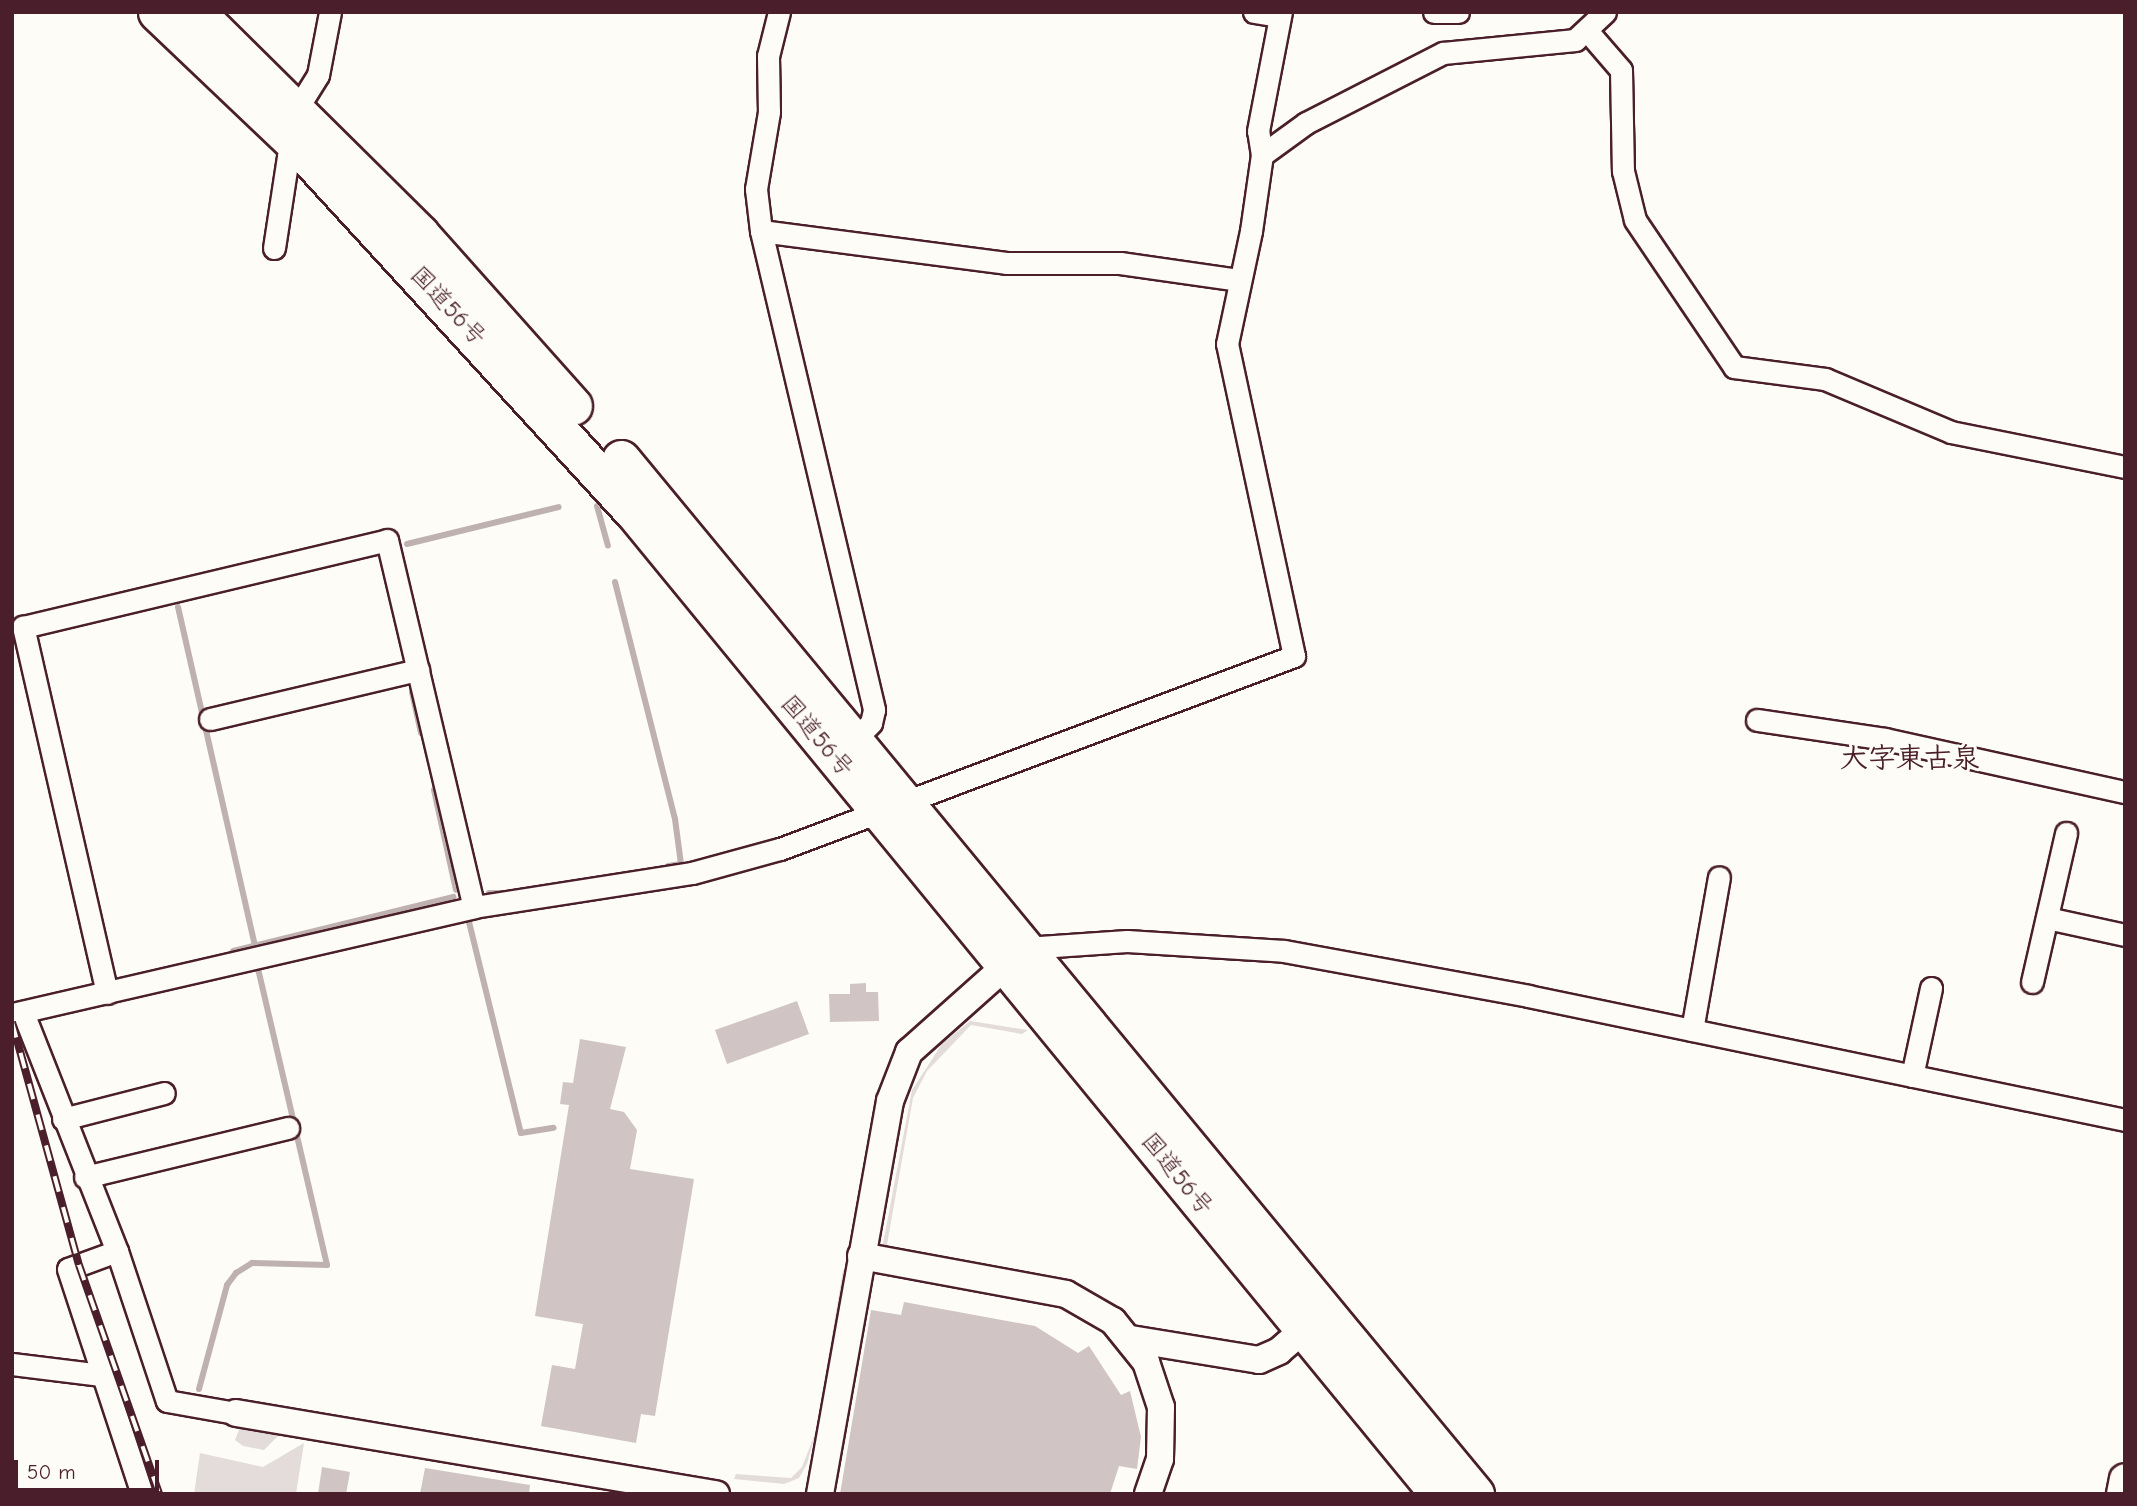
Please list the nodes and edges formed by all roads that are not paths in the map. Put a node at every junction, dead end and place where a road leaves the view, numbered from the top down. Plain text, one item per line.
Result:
1 (157, 12) edge
2 (196, 12) edge
3 (330, 12) edge
4 (779, 12) edge
5 (1254, 12) edge
6 (1434, 12) edge
7 (1458, 12) edge
8 (1605, 12) edge
9 (1280, 14) edge
10 (1589, 33) junction
11 (293, 129) junction
12 (1262, 155) junction
13 (761, 231) junction
14 (274, 248) dead end
15 (1240, 280) junction
16 (2125, 467) edge
17 (418, 670) junction
18 (210, 719) dead end
19 (1757, 720) dead end
20 (846, 748) junction
21 (2125, 792) edge
22 (895, 808) junction
23 (2066, 833) dead end
24 (1718, 877) dead end
25 (474, 907) junction
26 (2047, 918) junction
27 (2125, 936) edge
28 (1015, 956) junction
29 (2032, 982) dead end
30 (1931, 988) dead end
31 (107, 993) junction
32 (18, 1014) edge
33 (1692, 1030) junction
34 (1912, 1076) junction
35 (164, 1093) dead end
36 (63, 1119) junction
37 (2125, 1121) edge
38 (288, 1128) dead end
39 (85, 1177) junction
40 (117, 1251) junction
41 (861, 1256) junction
42 (1303, 1330) junction
43 (1131, 1339) junction
44 (12, 1364) edge
45 (101, 1375) junction
46 (236, 1413) joint
47 (2125, 1479) edge
48 (142, 1494) edge
49 (716, 1494) edge
50 (820, 1494) edge
51 (1148, 1494) edge
52 (1440, 1494) edge
53 (1475, 1494) edge
54 (2122, 1494) edge

1 - 11 highway, 国道56号
2 - 11 highway, 国道56号
3 - 11 street
4 - 13 street
5 - 9 street
6 - 7 street
8 - 10 street
9 - 12 street
10 - 12 street
10 - 16 street
11 - 14 street
11 - 20 highway, 国道56号
12 - 15 street
13 - 15 street
13 - 20 street
15 - 22 street
17 - 18 street
17 - 25 street
17 - 31 street
19 - 21 street
20 - 22 highway, 国道56号
22 - 25 street
22 - 28 highway, 国道56号
23 - 26 street
24 - 33 street
25 - 31 street
26 - 27 street
26 - 29 street
28 - 33 street
28 - 41 street
28 - 42 highway, 国道56号
28 - 53 highway, 国道56号
30 - 34 street
31 - 32 street
32 - 36 street
33 - 34 street
34 - 37 street
35 - 36 street
36 - 39 street
38 - 39 street
39 - 40 street
40 - 45 street
40 - 46 street
41 - 43 street
41 - 50 street
42 - 43 street
42 - 52 highway, 国道56号
43 - 51 street
44 - 45 street
45 - 48 street
46 - 49 street
47 - 54 main road

